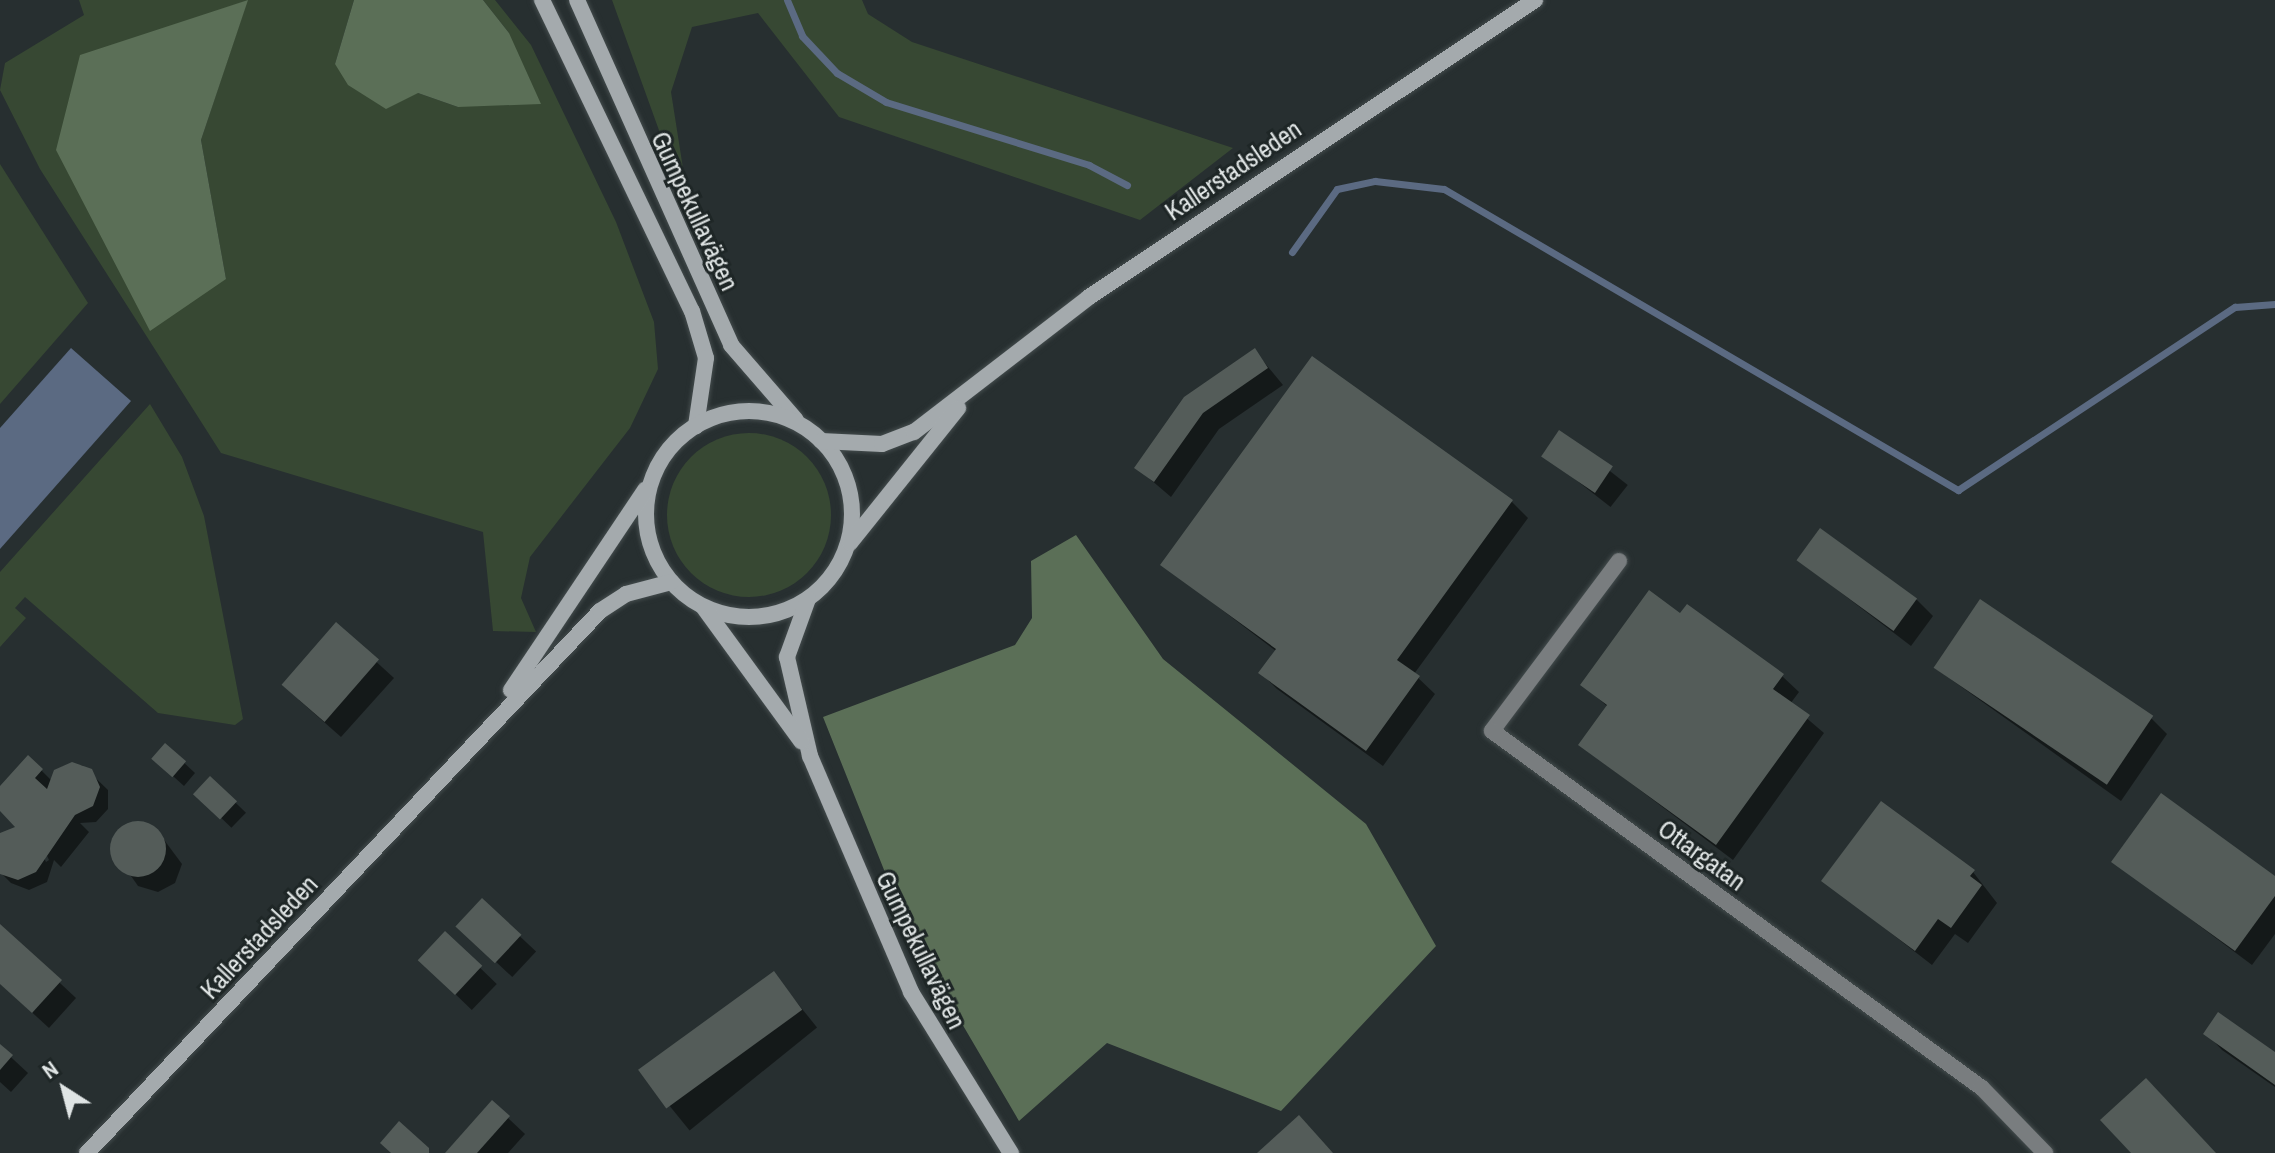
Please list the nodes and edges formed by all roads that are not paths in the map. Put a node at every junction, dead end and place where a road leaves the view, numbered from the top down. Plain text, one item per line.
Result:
1 (542, 0) edge
2 (577, 0) edge
3 (1535, 0) edge
4 (969, 394) junction
5 (799, 424) junction
6 (696, 426) junction
7 (821, 441) junction
8 (654, 475) junction
9 (846, 548) junction
10 (1619, 561) dead end
11 (671, 582) junction
12 (808, 599) junction
13 (702, 606) junction
14 (463, 751) junction
15 (810, 756) junction
16 (87, 1153) edge
17 (1011, 1153) edge
18 (2045, 1153) edge

1 - 6 main road, Gumpekullavägen
2 - 5 main road, Gumpekullavägen
3 - 4 main road, Kallerstadsleden
4 - 7 main road, Kallerstadsleden
4 - 9 main road, Kallerstadsleden
5 - 6 main road
5 - 7 main road
6 - 8 main road
7 - 9 main road
8 - 11 main road
8 - 14 main road, Kallerstadsleden
9 - 12 main road
10 - 18 street, Ottargatan
11 - 13 main road
11 - 14 main road, Kallerstadsleden
12 - 13 main road
12 - 15 main road, Gumpekullavägen
13 - 15 main road, Gumpekullavägen
14 - 16 main road, Kallerstadsleden
15 - 17 main road, Gumpekullavägen

